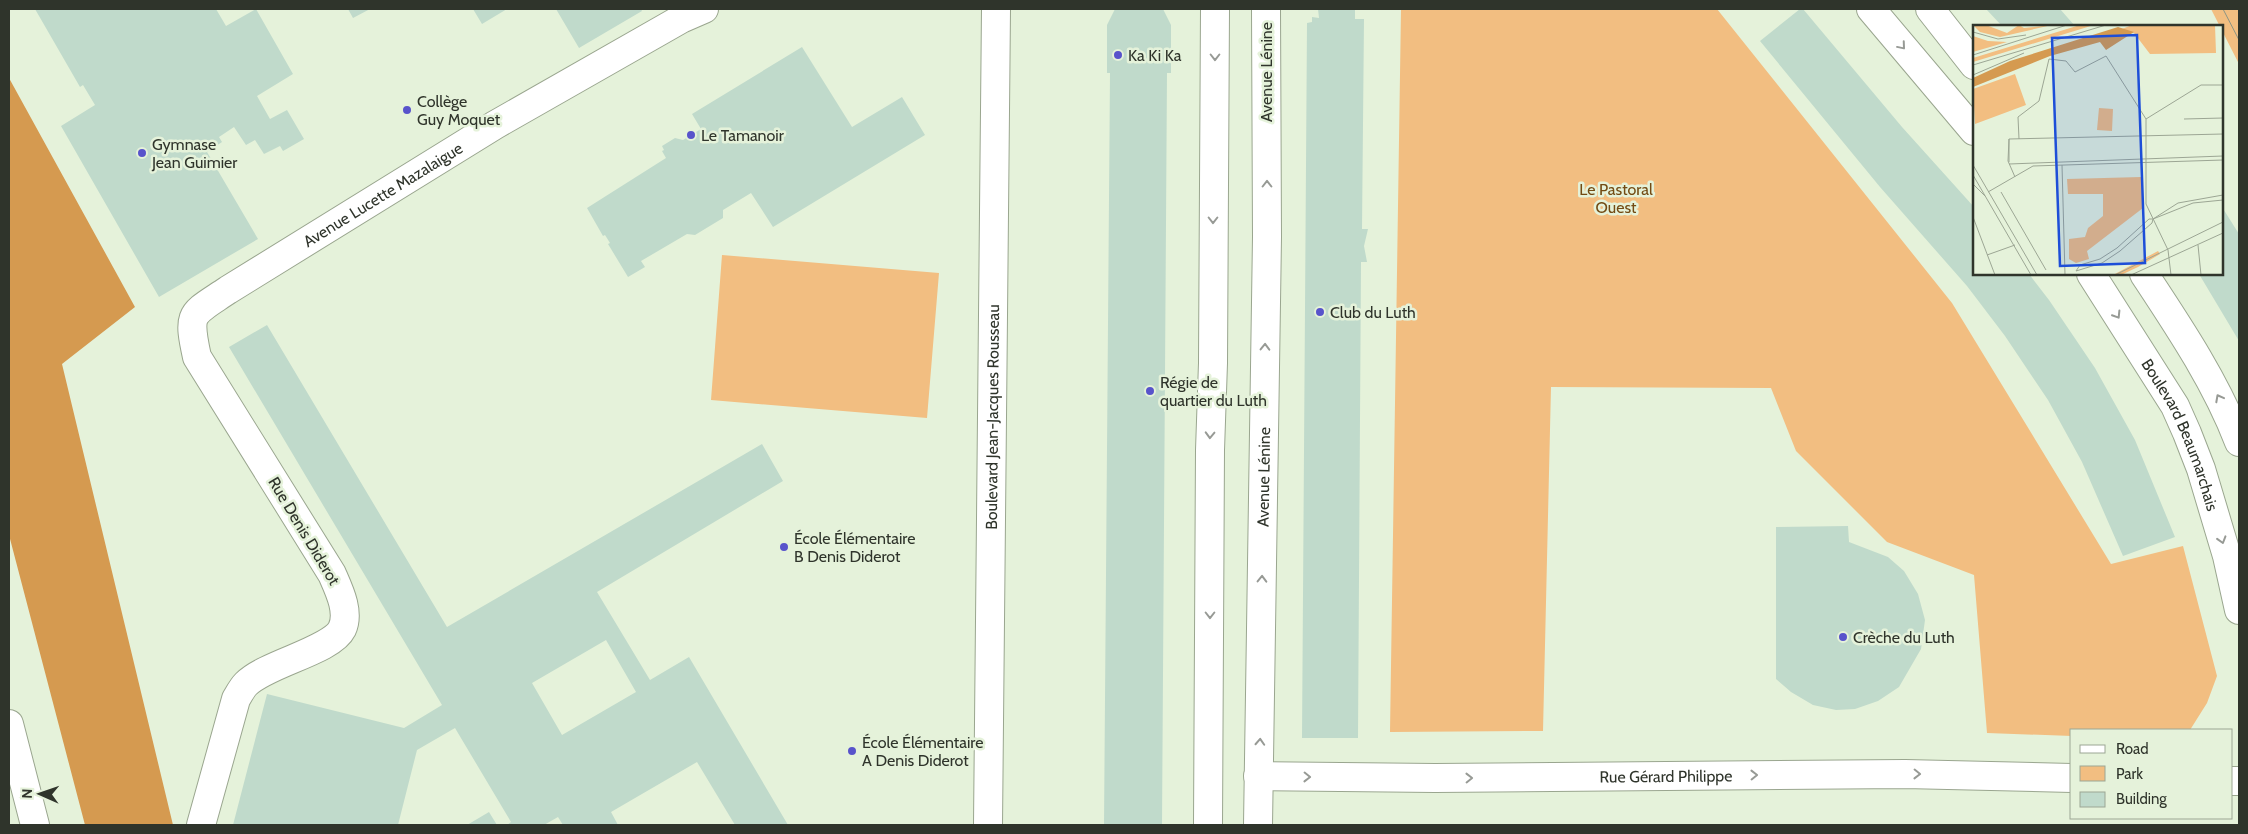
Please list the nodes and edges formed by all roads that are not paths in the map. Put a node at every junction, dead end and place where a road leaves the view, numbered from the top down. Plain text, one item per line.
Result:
1 (704, 9) edge
2 (996, 9) edge
3 (1215, 9) edge
4 (1266, 9) edge
5 (1871, 9) edge
6 (1930, 9) edge
7 (1973, 64) edge
8 (1973, 130) edge
9 (2092, 275) edge
10 (2145, 275) edge
11 (195, 313) joint
12 (2239, 442) edge
13 (2239, 610) edge
14 (9, 724) edge
15 (1258, 776) junction
16 (2070, 778) edge
17 (35, 825) edge
18 (201, 825) edge
19 (988, 825) edge
20 (1208, 825) edge
21 (1258, 825) edge

1 - 11 main road, Avenue Lucette Mazalaigue
2 - 19 main road, Boulevard Jean-Jacques Rousseau
3 -> 20 main road
15 -> 4 main road, Avenue Lénine
5 -> 8 main road
6 - 7 main road
9 -> 13 main road, Boulevard Beaumarchais
12 -> 10 main road
11 - 18 main road, Rue Denis Diderot
14 - 17 main road
15 -> 16 main road, Rue Gérard Philippe
15 - 21 main road, Avenue Lénine

